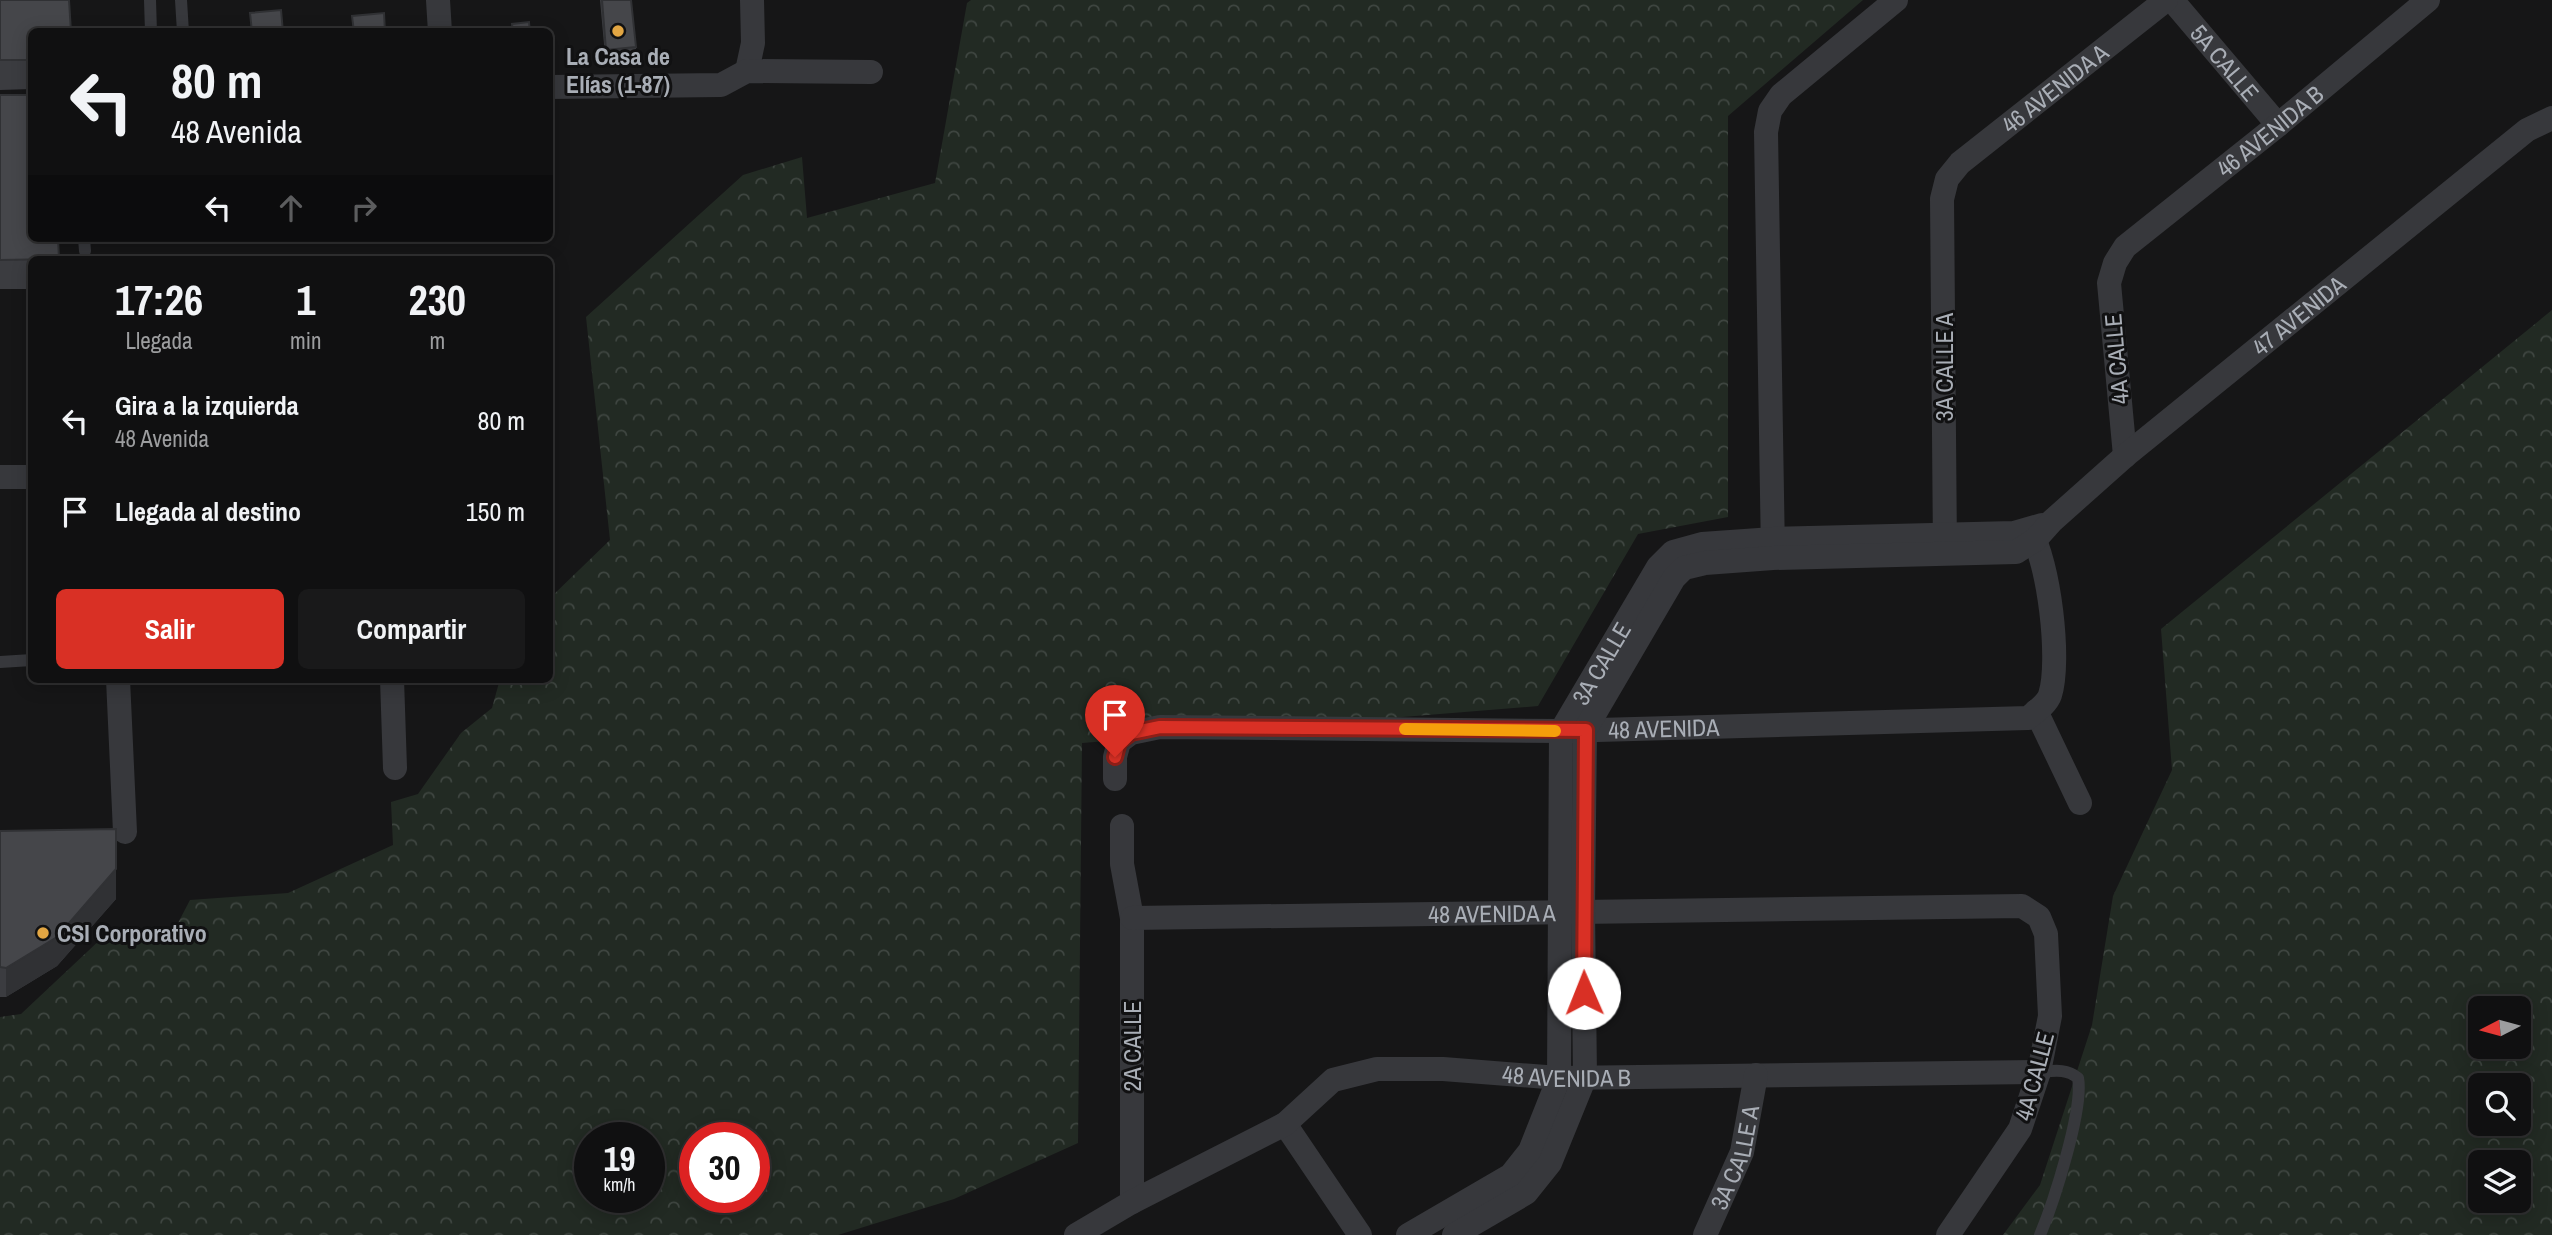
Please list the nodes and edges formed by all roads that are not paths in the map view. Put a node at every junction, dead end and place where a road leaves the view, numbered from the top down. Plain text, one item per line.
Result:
1 (150, 0) edge
2 (181, 0) edge
3 (438, 0) edge
4 (752, 0) edge
5 (1896, 0) edge
6 (2166, 0) edge
7 (2172, 0) edge
8 (2428, 0) edge
9 (152, 28) edge
10 (184, 28) edge
11 (440, 28) edge
12 (747, 71) junction
13 (871, 72) dead end
14 (553, 87) edge
15 (2552, 118) edge
16 (2278, 125) junction
17 (1947, 179) joint
18 (2115, 263) joint
19 (2125, 456) junction
20 (0, 477) edge
21 (28, 477) edge
22 (2052, 521) joint
23 (2032, 535) junction
24 (1945, 545) junction
25 (1773, 549) junction
26 (28, 660) edge
27 (0, 662) edge
28 (118, 683) edge
29 (391, 683) edge
30 (2036, 711) junction
31 (1586, 730) junction
32 (1561, 731) junction
33 (395, 768) dead end
34 (1115, 779) dead end
35 (2080, 803) dead end
36 (1122, 827) dead end
37 (125, 832) dead end
38 (2022, 906) joint
39 (1572, 911) junction
40 (1132, 918) junction
41 (2039, 1072) junction
42 (1756, 1075) junction
43 (1559, 1077) junction
44 (1585, 1077) junction
45 (1285, 1124) junction
46 (1132, 1202) junction
47 (1076, 1235) edge
48 (1360, 1235) edge
49 (1408, 1235) edge
50 (1454, 1235) edge
51 (1705, 1235) edge
52 (1948, 1235) edge
53 (2040, 1235) edge

1 - 9 lane
2 - 10 lane
3 - 11 street
4 - 12 street
5 - 25 street
6 - 17 street, 46 AVENIDA A
7 - 16 street, 5A CALLE
8 - 16 street, 46 AVENIDA B
12 - 13 street
12 - 14 street
15 - 19 street, 47 AVENIDA
16 - 18 street, 46 AVENIDA B
17 - 24 street, 3A CALLE A
18 - 19 street, 4A CALLE
19 - 22 street, 47 AVENIDA
20 - 21 street
22 - 23 street, 3A CALLE
23 - 24 street, 3A CALLE
23 - 30 street
24 - 25 street, 3A CALLE
25 - 31 street, 3A CALLE
25 - 32 street, 3A CALLE
26 - 27 lane
28 - 37 street
29 - 33 street
30 - 31 street, 48 AVENIDA
30 - 35 street
31 - 32 street, 48 AVENIDA
31 - 39 street, 3A CALLE
32 - 34 street, 48 AVENIDA
32 - 39 street, 3A CALLE
36 - 40 street, 2A CALLE
38 - 39 street, 48 AVENIDA A
38 - 41 street, 4A CALLE
39 - 40 street, 48 AVENIDA A
39 - 43 street, 3A CALLE
39 - 44 street, 3A CALLE
40 - 46 street, 2A CALLE
41 - 42 street, 48 AVENIDA B
41 - 52 street, 4A CALLE
41 - 53 lane
42 - 44 street, 48 AVENIDA B
42 - 51 street, 3A CALLE A
43 - 44 street, 48 AVENIDA B
43 - 45 street, 48 AVENIDA B
43 - 49 street, 3A CALLE
44 - 50 street, 3A CALLE
45 - 46 street, 48 AVENIDA B
45 - 48 street
46 - 47 street

